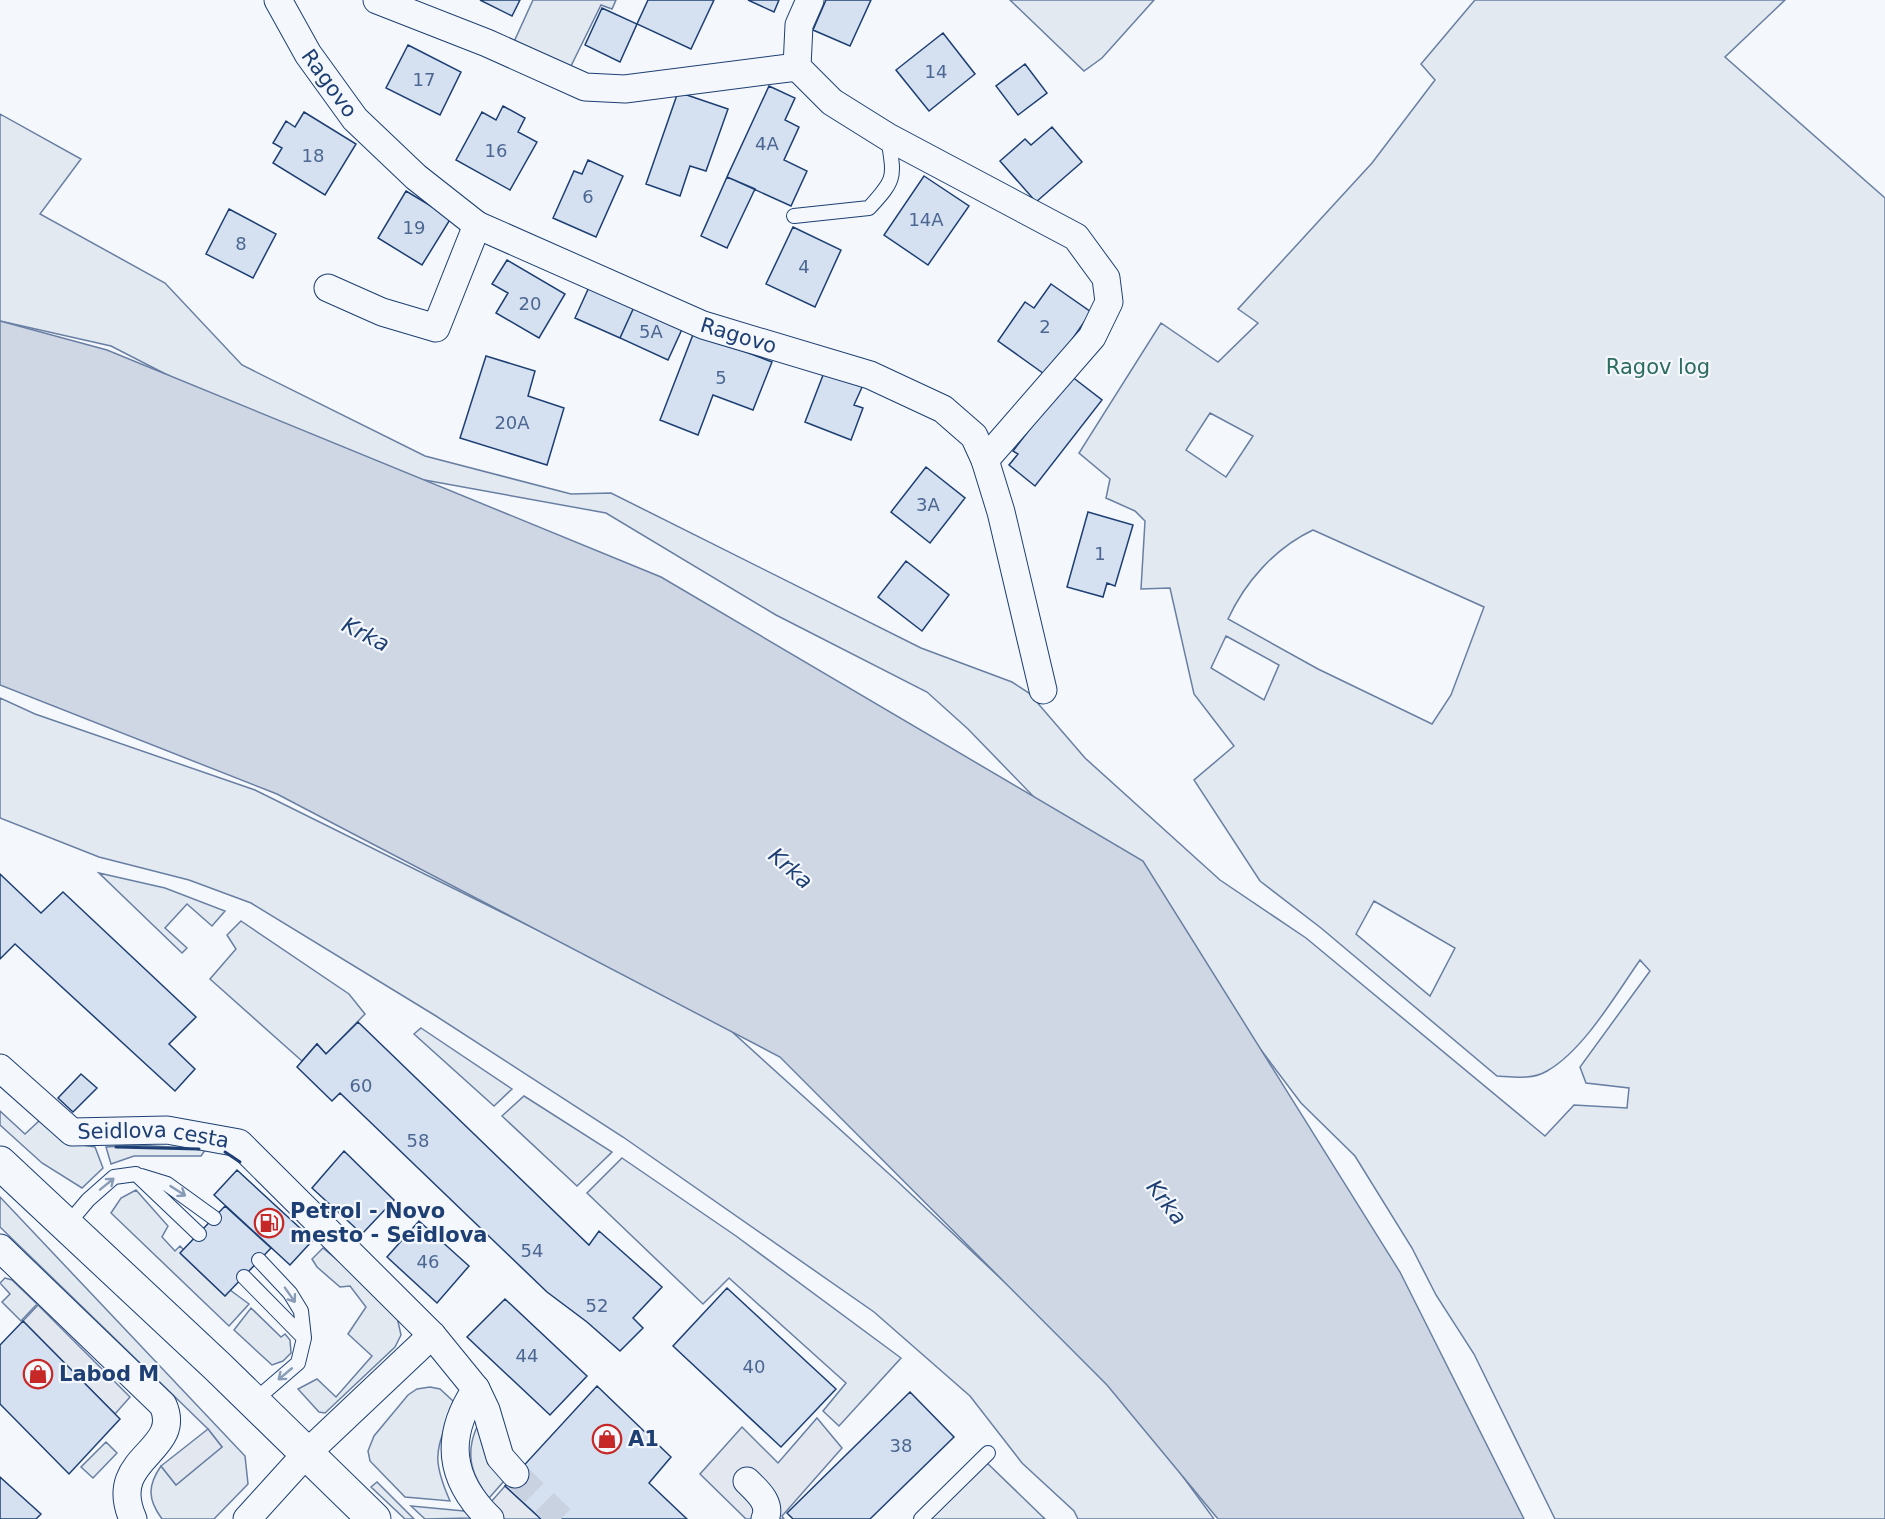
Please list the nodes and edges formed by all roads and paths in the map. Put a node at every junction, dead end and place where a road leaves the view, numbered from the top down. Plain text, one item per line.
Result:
1 (278, 0) edge
2 (377, 0) edge
3 (810, 0) edge
4 (797, 67) junction
5 (888, 137) junction
6 (794, 216) dead end
7 (477, 225) junction
8 (328, 288) dead end
9 (985, 460) junction
10 (1043, 690) dead end
11 (0, 1068) edge
12 (0, 1163) edge
13 (136, 1174) junction
14 (214, 1218) dead end
15 (67, 1225) junction
16 (199, 1234) dead end
17 (0, 1248) edge
18 (259, 1260) dead end
19 (244, 1276) dead end
20 (432, 1335) junction
21 (304, 1338) junction
22 (476, 1389) junction
23 (253, 1402) junction
24 (988, 1453) dead end
25 (306, 1455) junction
26 (515, 1474) tunnel mouth
27 (747, 1481) dead end
28 (133, 1519) edge
29 (247, 1519) edge
30 (374, 1519) edge
31 (490, 1519) edge
32 (765, 1519) edge
33 (921, 1519) edge

1 - 7 street, Ragovo
2 - 4 street
3 - 4 street
4 - 5 street
5 - 6 lane
5 - 9 street
7 - 8 street
7 - 9 street, Ragovo
9 - 10 street, Ragovo
11 - 20 street, Seidlova cesta
12 - 15 street
13 -> 14 lane
15 -> 13 lane
13 - 16 lane
15 - 23 street
17 - 28 street
18 -> 21 lane
19 - 21 lane
20 - 22 street, Seidlova cesta
20 - 25 street
21 -> 23 lane
22 - 26 street, Seidlova cesta
22 - 31 street
23 - 25 street
24 - 33 lane
25 - 29 street
25 - 30 street
27 - 32 street

